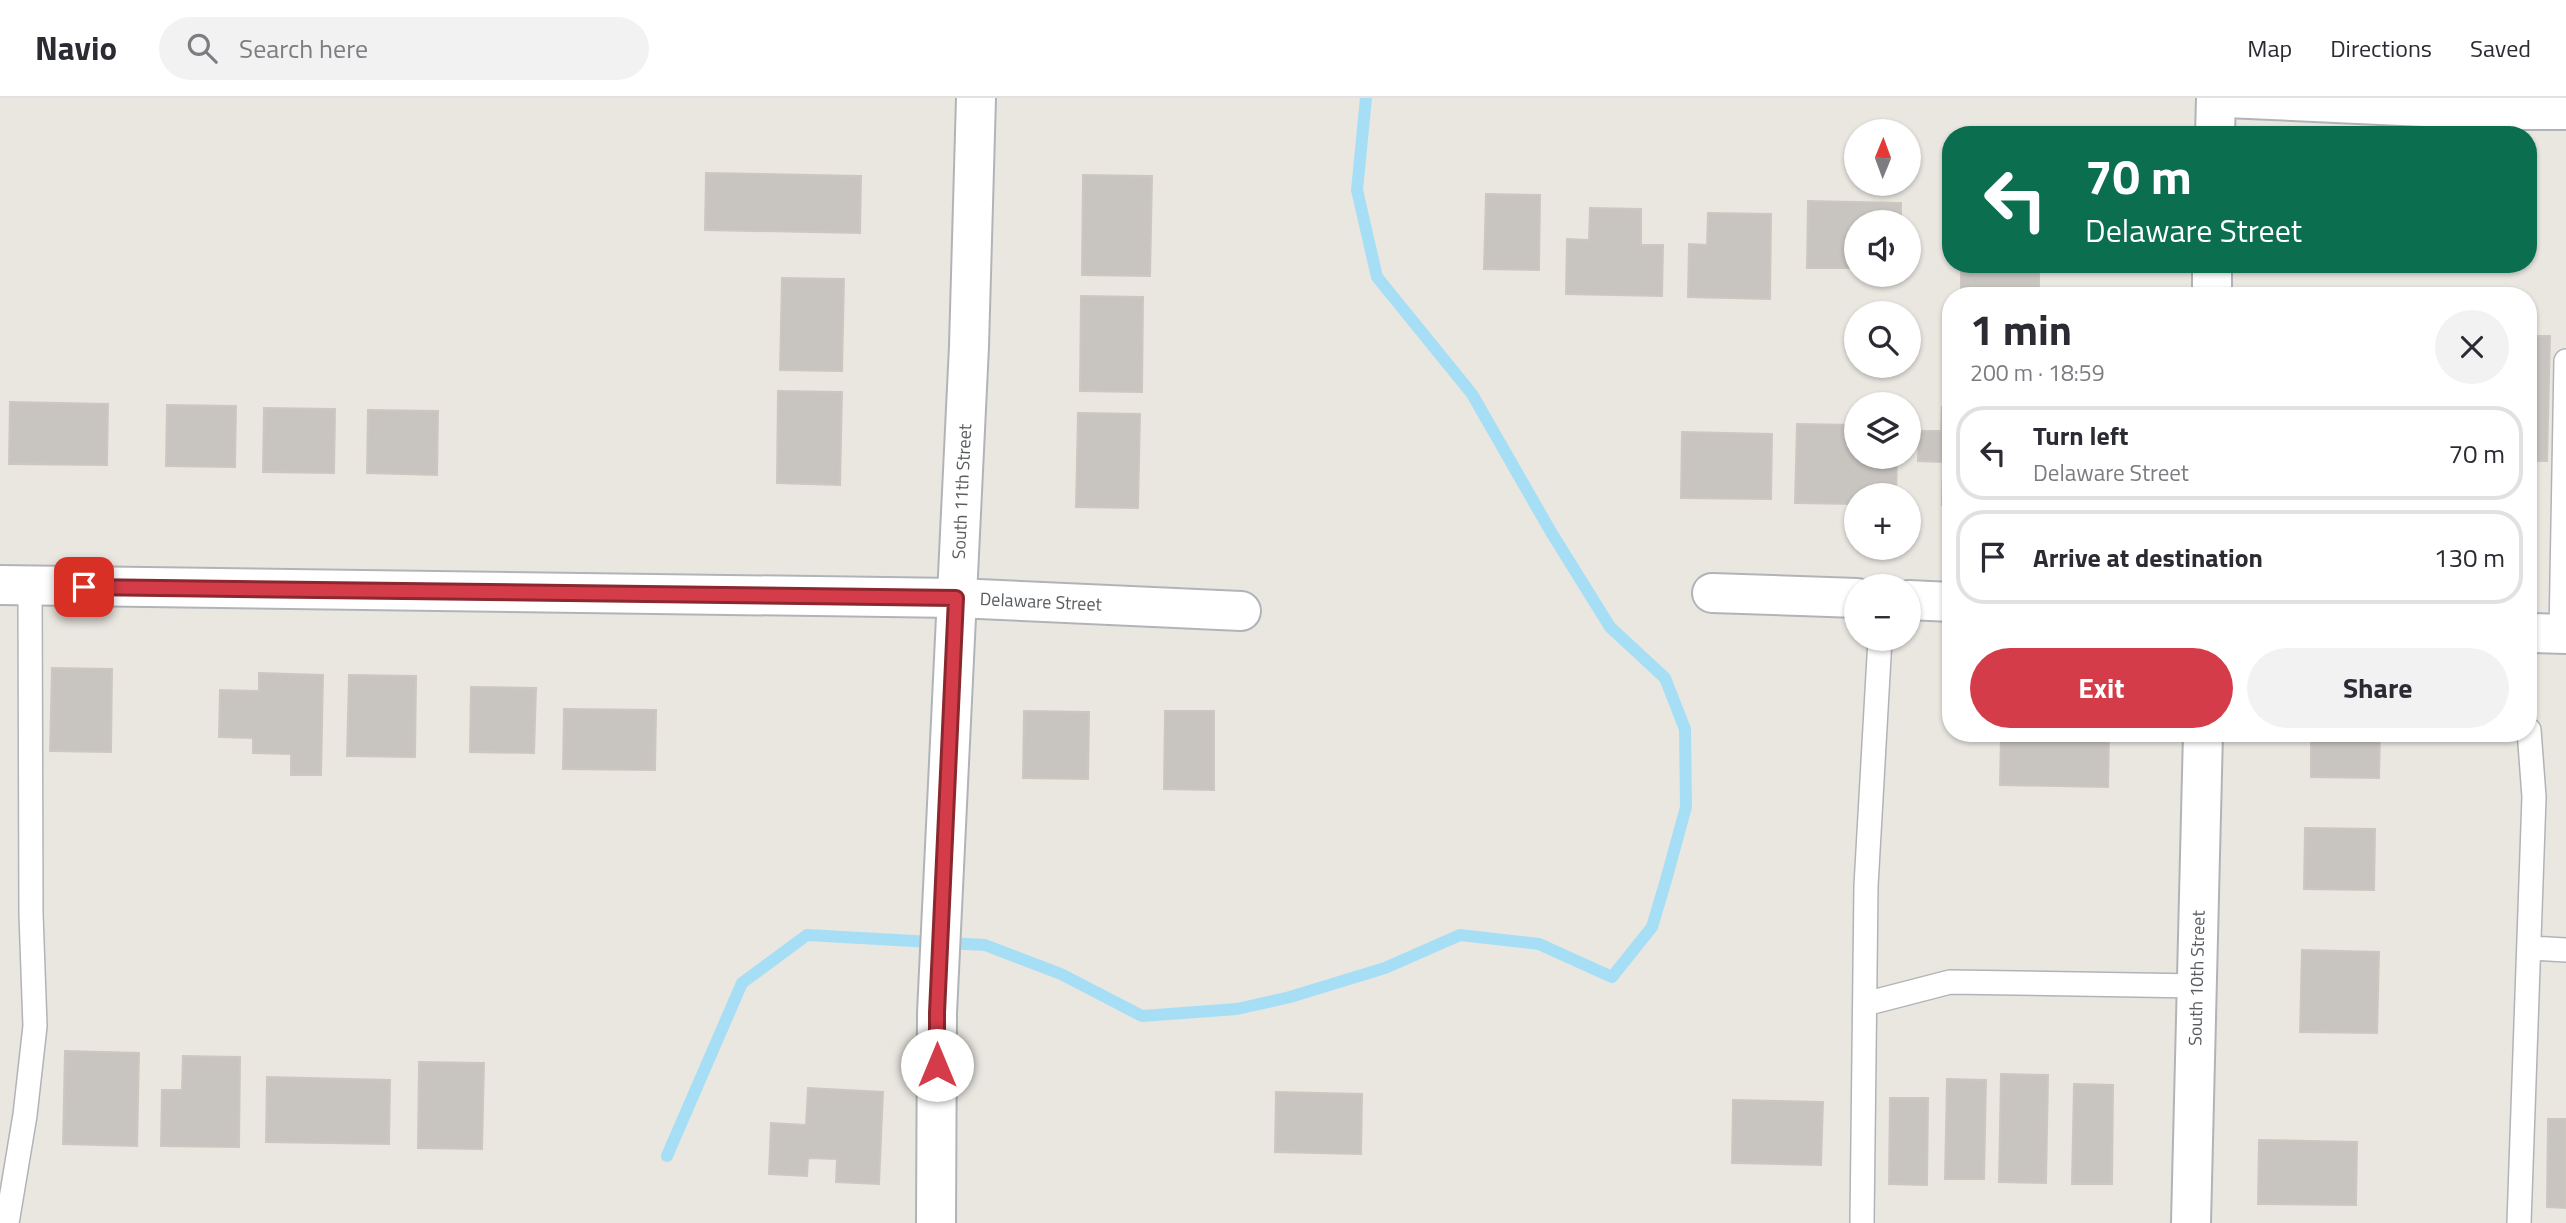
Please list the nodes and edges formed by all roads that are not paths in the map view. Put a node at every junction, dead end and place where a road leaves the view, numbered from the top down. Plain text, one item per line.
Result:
1 (976, 98) edge
2 (2216, 98) edge
3 (2227, 98) edge
4 (2566, 110) edge
5 (2215, 126) edge
6 (2566, 361) edge
7 (15, 586) edge
8 (1712, 593) dead end
9 (956, 598) junction
10 (1844, 598) edge
11 (1921, 600) edge
12 (1942, 601) edge
13 (1241, 611) dead end
14 (2552, 634) edge
15 (1879, 651) edge
16 (2203, 742) edge
17 (2530, 742) edge
18 (2529, 948) junction
19 (2566, 950) edge
20 (2197, 986) junction
21 (1865, 1004) junction
22 (6, 1223) edge
23 (936, 1223) edge
24 (1862, 1223) edge
25 (2192, 1223) edge
26 (2519, 1223) edge

1 - 9 street, South 11th Street
2 - 5 street
3 - 4 street
6 - 14 lane
7 - 9 street, Delaware Street
7 - 22 lane
8 - 10 street
9 - 13 street, Delaware Street
9 - 23 street, South 11th Street
11 - 12 street
15 - 21 lane
16 - 20 street, South 10th Street
17 - 18 lane
18 - 19 lane
18 - 26 lane
20 - 21 lane
20 - 25 street, South 10th Street
21 - 24 lane

